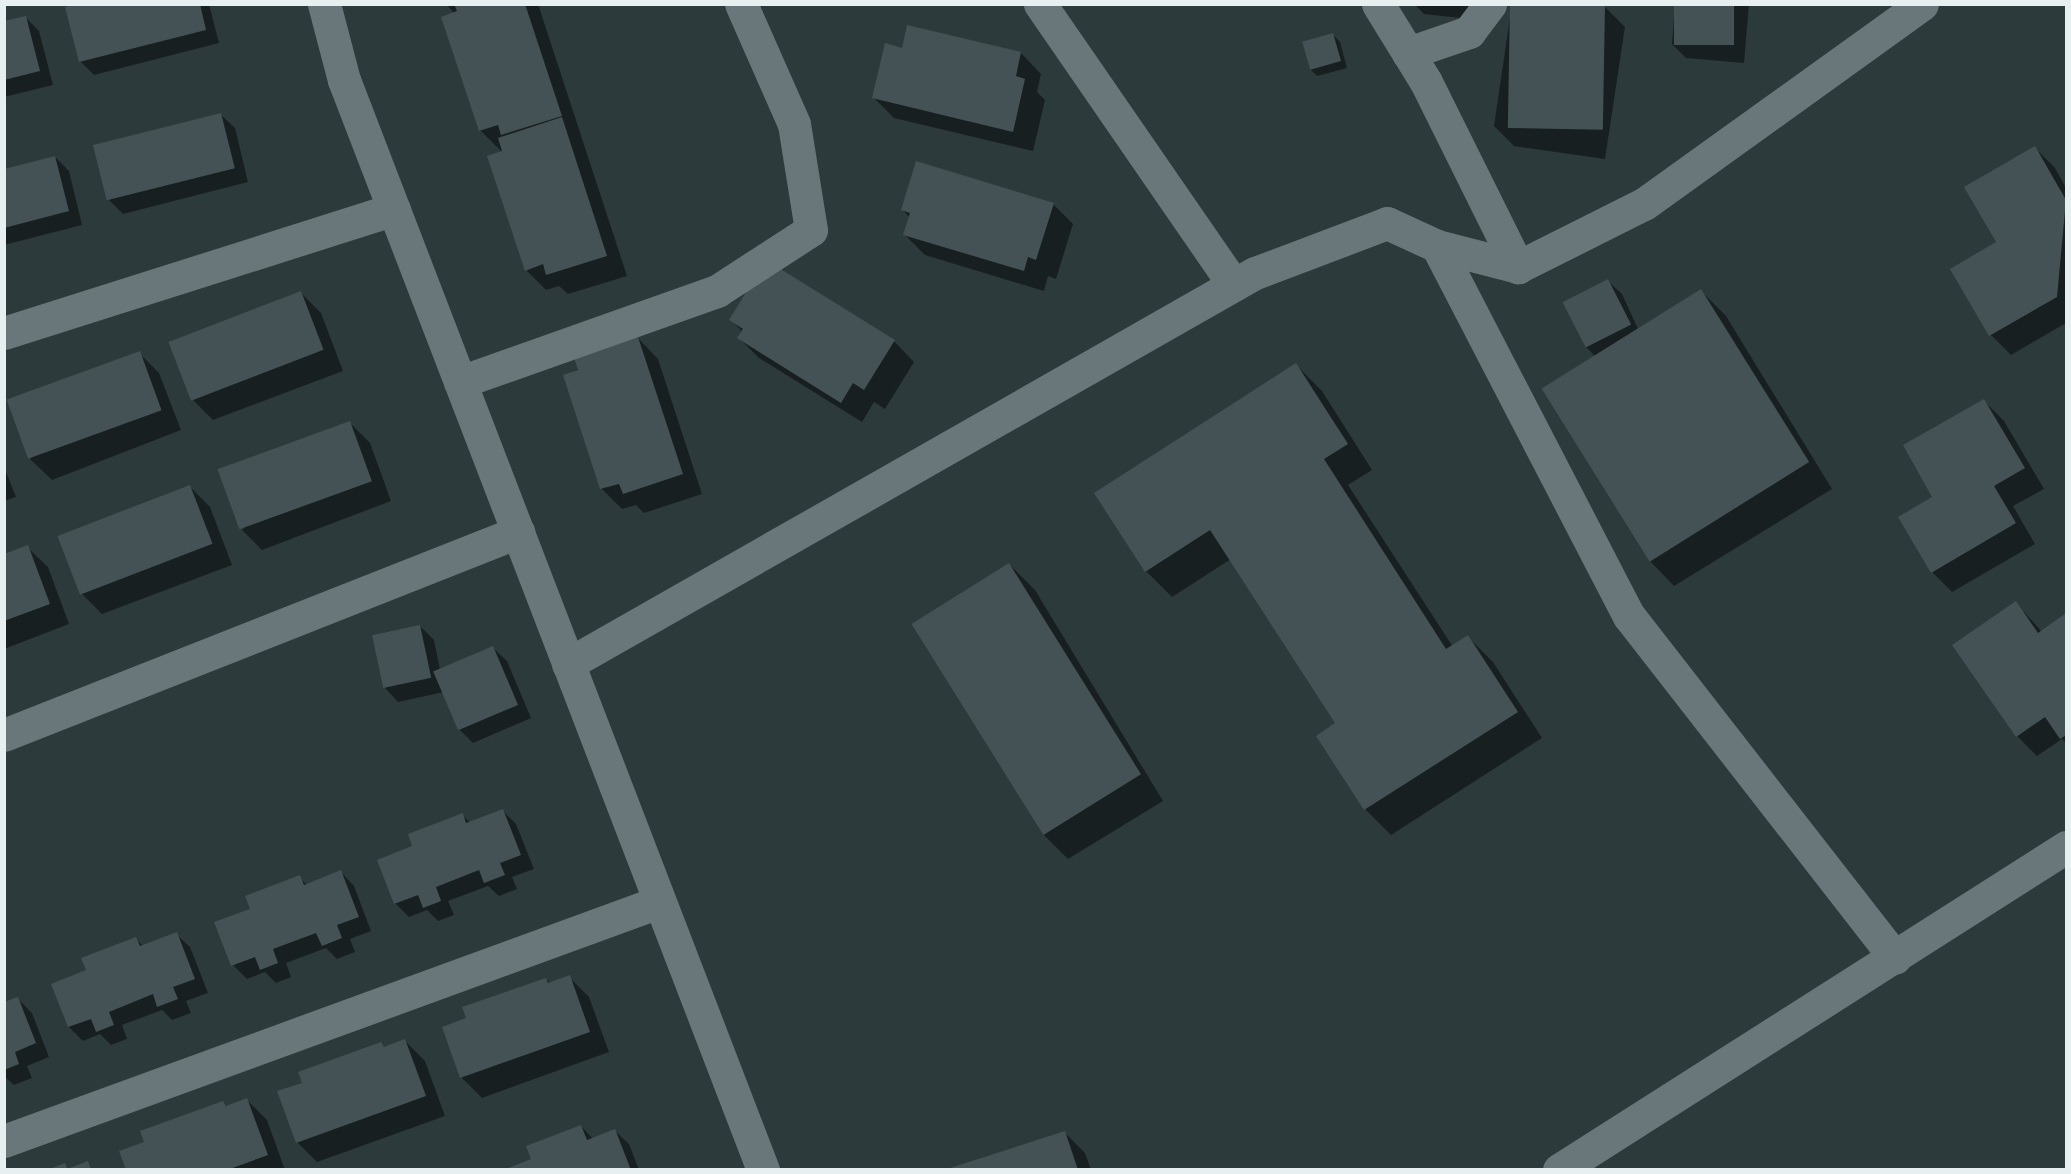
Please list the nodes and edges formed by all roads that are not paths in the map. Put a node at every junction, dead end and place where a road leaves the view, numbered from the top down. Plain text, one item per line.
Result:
1 (324, 4) edge
2 (741, 4) edge
3 (1040, 4) edge
4 (1378, 4) edge
5 (1490, 4) edge
6 (1922, 4) edge
7 (1408, 54) junction
8 (394, 209) junction
9 (1437, 246) junction
10 (1518, 267) junction
11 (1234, 285) junction
12 (4, 333) edge
13 (460, 382) junction
14 (518, 532) junction
15 (568, 664) junction
16 (4, 735) edge
17 (2067, 847) edge
18 (659, 902) junction
19 (1895, 958) junction
20 (4, 1141) edge
21 (763, 1170) edge
22 (1559, 1170) edge

1 - 8 street
2 - 13 street
3 - 11 street
4 - 7 street
5 - 7 street
6 - 10 street
7 - 10 street
8 - 12 street
8 - 13 street
9 - 10 street
9 - 11 street
9 - 19 street
11 - 15 street
13 - 14 street
14 - 15 street
14 - 16 street
15 - 18 street
17 - 19 street
18 - 20 street
18 - 21 street
19 - 22 street

